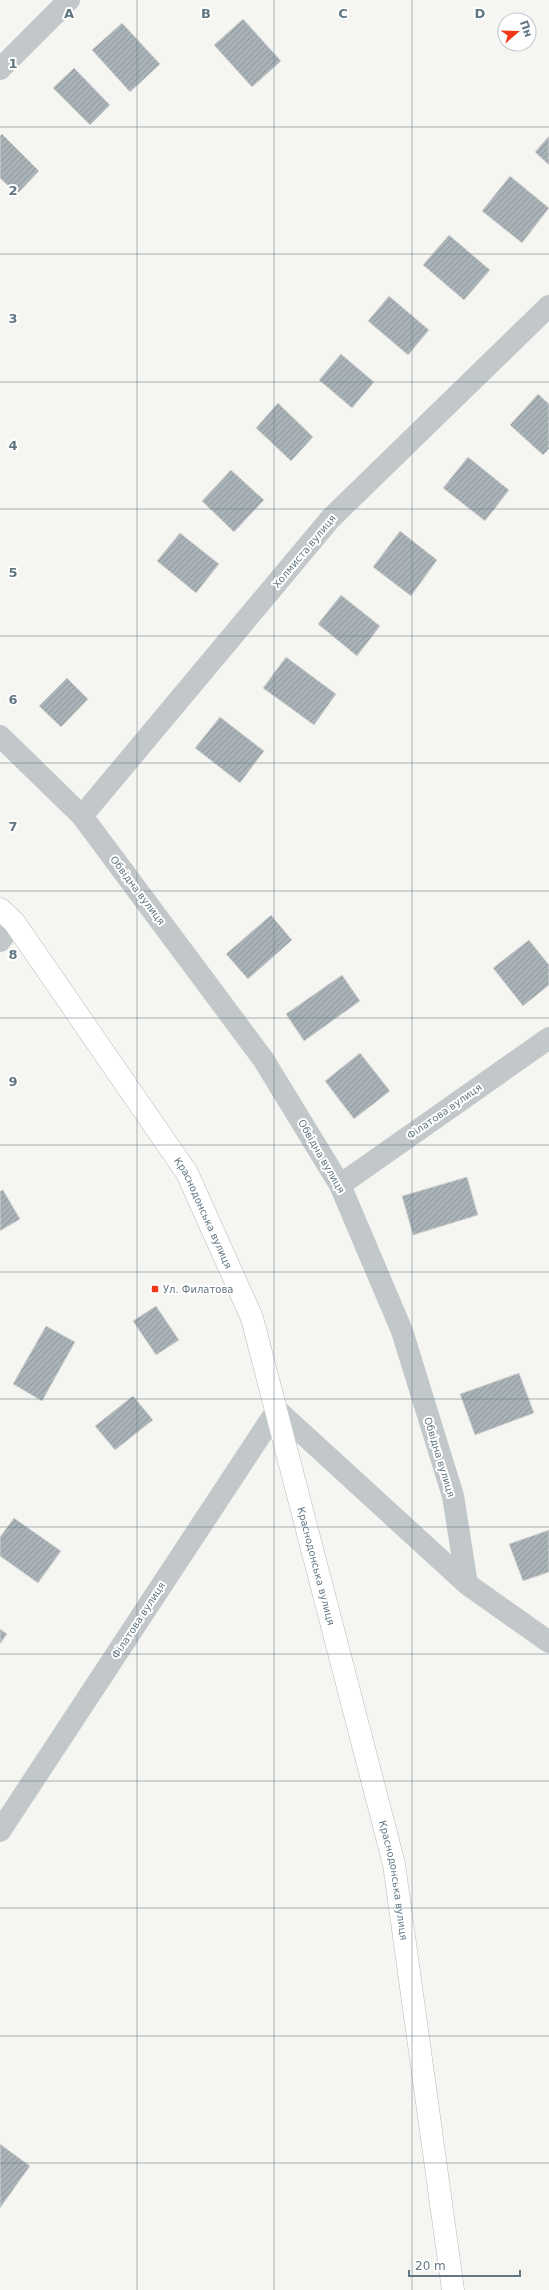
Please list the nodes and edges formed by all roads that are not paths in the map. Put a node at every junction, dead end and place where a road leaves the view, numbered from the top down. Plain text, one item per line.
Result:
1 (69, 0) edge
2 (0, 69) edge
3 (549, 306) edge
4 (0, 736) edge
5 (82, 816) junction
6 (7, 916) edge
7 (0, 941) edge
8 (549, 1038) edge
9 (340, 1185) junction
10 (277, 1410) junction
11 (467, 1584) junction
12 (549, 1642) edge
13 (0, 1831) edge
14 (453, 2290) edge

1 - 2 street
3 - 5 street, Холмиста вулиця
4 - 5 street, Обвідна вулиця
5 - 9 street, Обвідна вулиця
6 - 7 street
6 - 10 main road, Краснодонська вулиця
8 - 9 street, Філатова вулиця
9 - 11 street, Обвідна вулиця
10 - 11 street
10 - 13 street, Філатова вулиця
10 - 14 main road, Краснодонська вулиця
11 - 12 street

